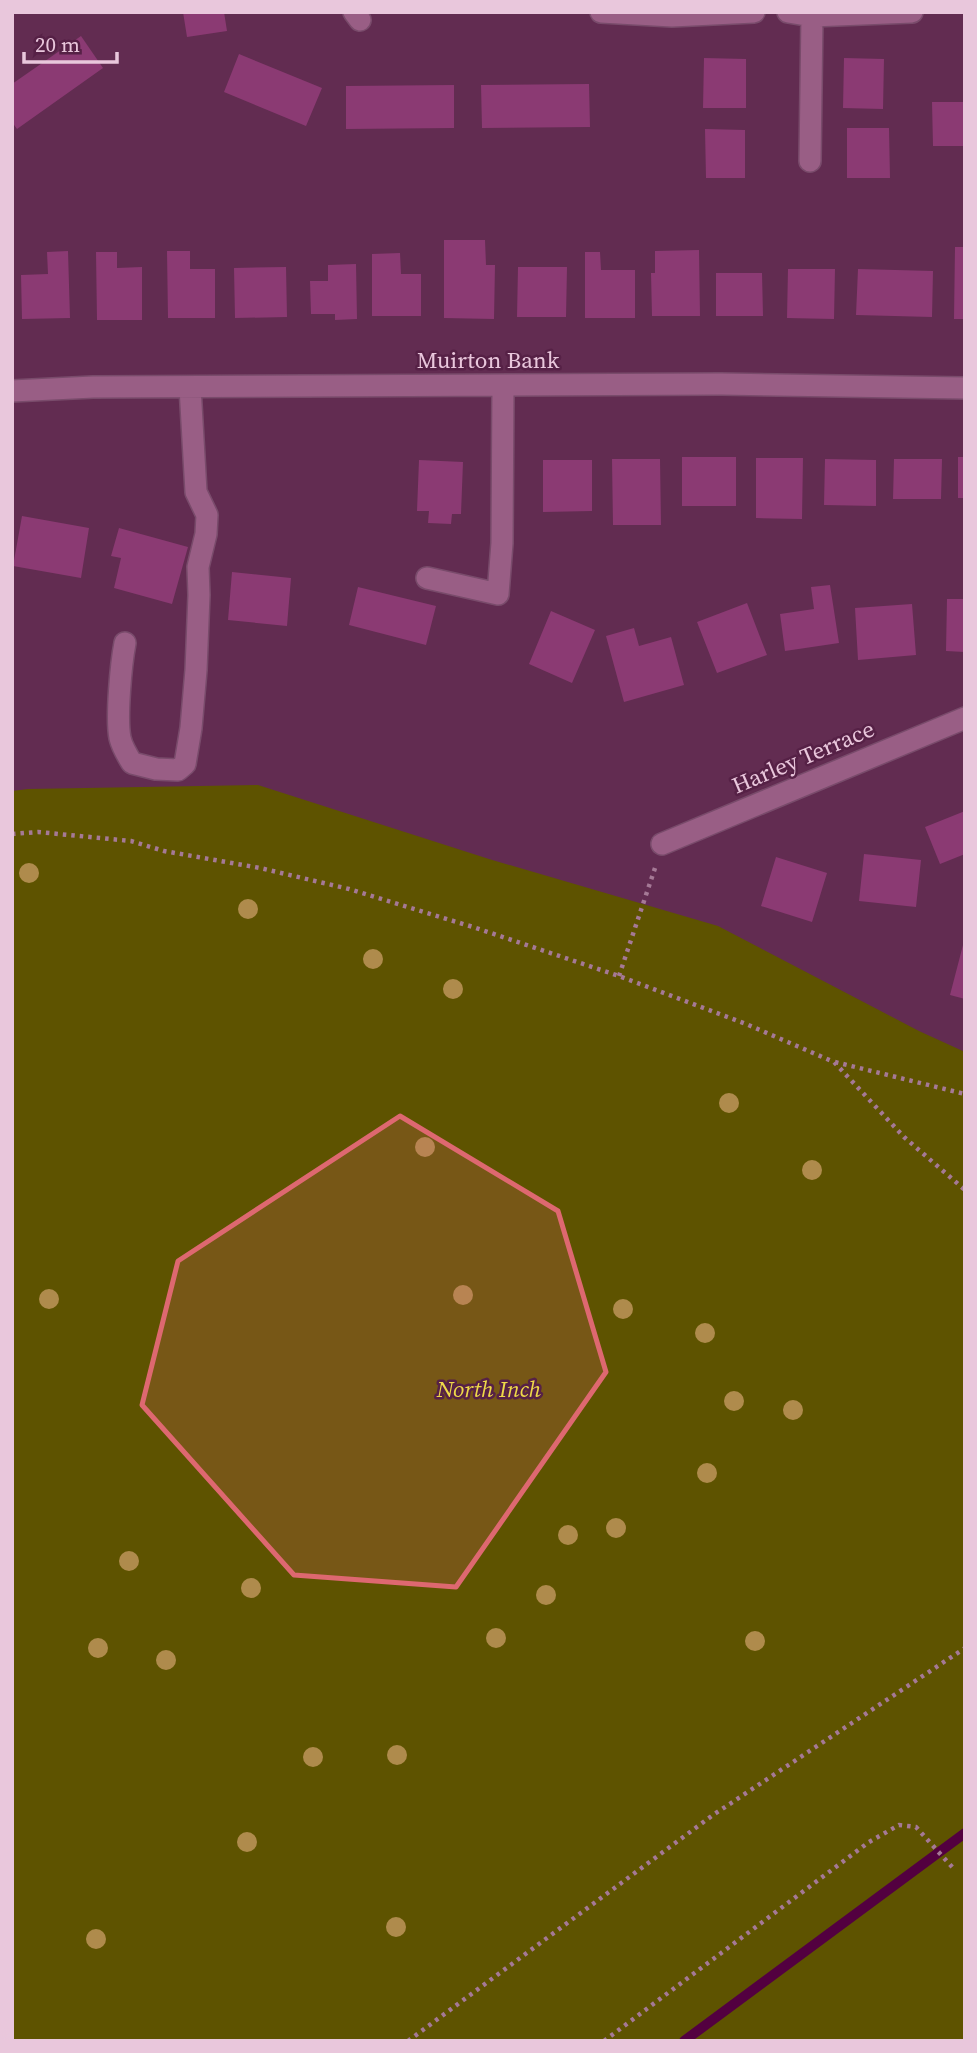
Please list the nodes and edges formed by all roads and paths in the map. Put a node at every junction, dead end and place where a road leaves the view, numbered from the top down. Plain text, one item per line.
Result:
1 (601, 12) edge
2 (754, 12) edge
3 (788, 12) edge
4 (912, 12) edge
5 (812, 16) junction
6 (810, 160) dead end
7 (503, 386) junction
8 (190, 387) junction
9 (965, 388) edge
10 (12, 391) edge
11 (427, 578) dead end
12 (125, 643) dead end
13 (965, 718) edge
14 (12, 834) edge
15 (663, 844) joint
16 (619, 976) junction
17 (834, 1062) junction
18 (965, 1094) edge
19 (965, 1189) edge
20 (965, 1648) edge
21 (951, 1866) dead end
22 (408, 2041) edge
23 (604, 2041) edge

1 - 2 street
3 - 5 street
4 - 5 street
5 - 6 street
7 - 8 street, Muirton Bank
7 - 9 street, Muirton Bank
7 - 11 street
8 - 10 street, Muirton Bank
8 - 12 street
13 - 15 street, Harley Terrace
14 - 16 path
15 - 16 path
16 - 17 path
17 - 18 path
17 - 19 path
20 - 22 path
21 - 23 path

